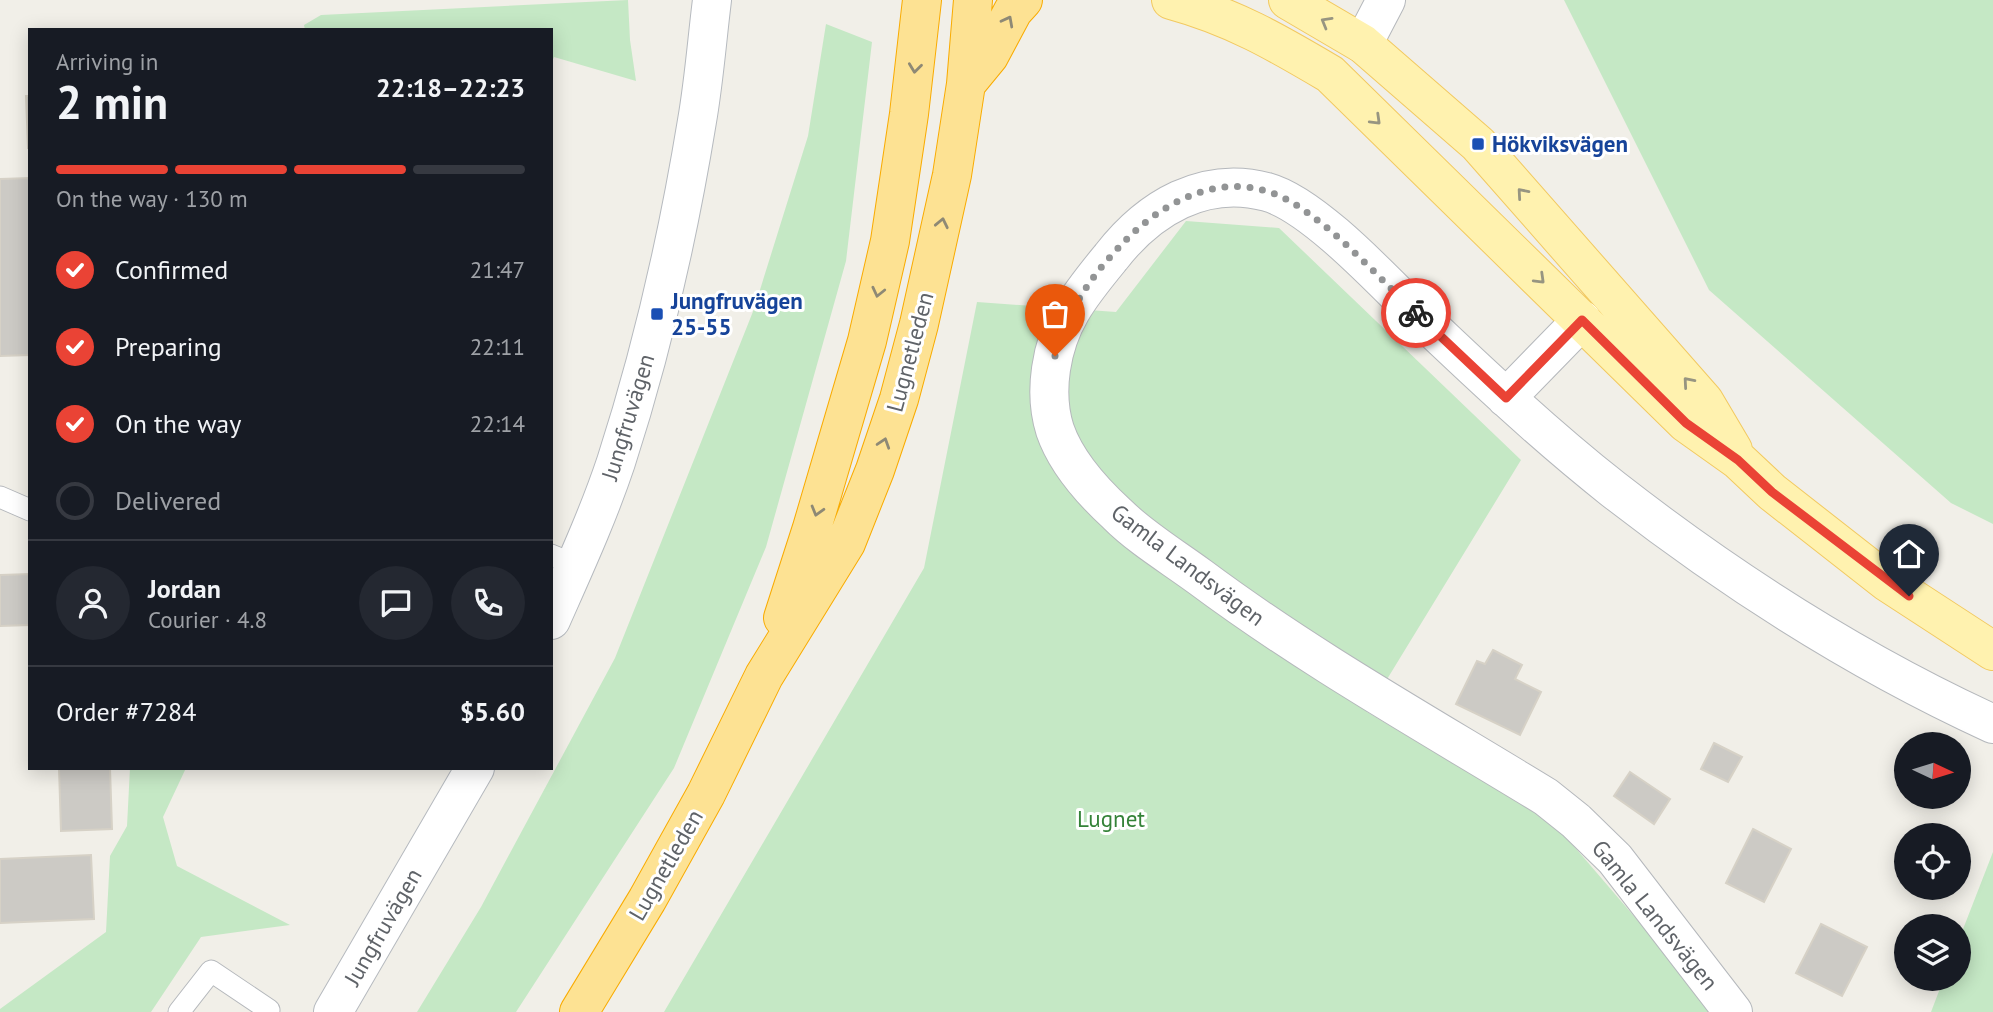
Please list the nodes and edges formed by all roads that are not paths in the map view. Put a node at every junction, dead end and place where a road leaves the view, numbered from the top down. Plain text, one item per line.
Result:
1 (712, 0) edge
2 (922, 0) edge
3 (973, 0) edge
4 (1023, 0) edge
5 (1171, 0) edge
6 (1288, 0) edge
7 (1386, 0) edge
8 (1363, 44) junction
9 (1339, 83) junction
10 (966, 84) junction
11 (1610, 294) junction
12 (1582, 320) junction
13 (1506, 398) junction
14 (1738, 460) junction
15 (0, 497) edge
16 (28, 509) edge
17 (563, 560) edge
18 (553, 610) edge
19 (1993, 651) edge
20 (764, 676) junction
21 (1993, 724) edge
22 (474, 770) edge
23 (180, 1012) edge
24 (265, 1012) edge
25 (333, 1012) edge
26 (579, 1012) edge
27 (1733, 1012) edge

1 - 17 street, Jungfruvägen
2 -> 20 highway, Lugnetleden
3 - 10 highway, Lugnetleden
10 -> 4 highway
5 - 9 main road
8 -> 6 main road
7 - 8 street
8 - 9 main road
11 -> 8 main road
9 -> 12 main road
20 -> 10 highway, Lugnetleden
11 - 12 main road
14 -> 11 main road
12 - 13 street
12 - 14 main road
13 - 21 street, Gamla Landsvägen
13 - 27 street, Gamla Landsvägen
14 - 19 main road
15 - 16 lane
17 - 18 street, Jungfruvägen
20 - 26 highway, Lugnetleden
22 - 25 street, Jungfruvägen
23 - 24 lane

